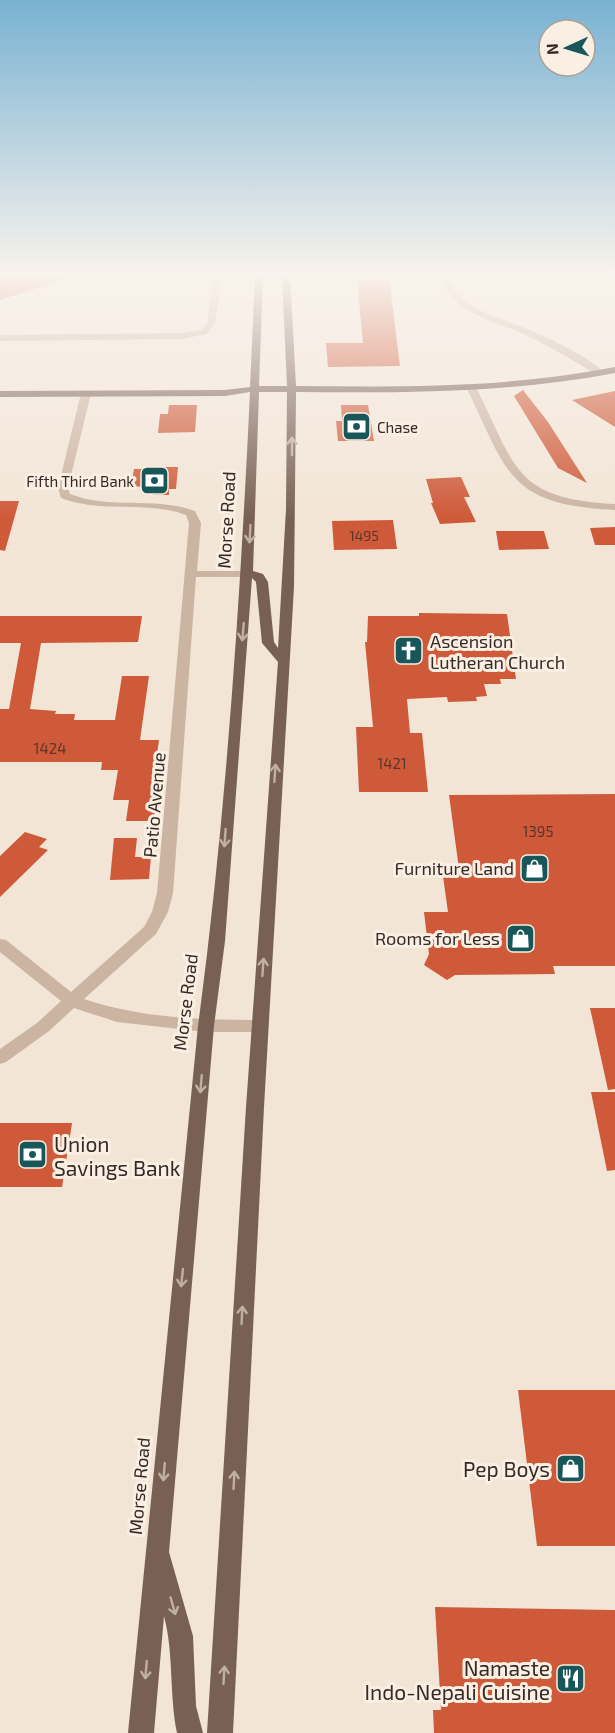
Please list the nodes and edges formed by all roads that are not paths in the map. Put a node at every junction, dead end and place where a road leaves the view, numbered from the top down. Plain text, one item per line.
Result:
1 (255, 357) edge
2 (290, 357) edge
3 (575, 357) edge
4 (615, 370) edge
5 (600, 373) junction
6 (0, 385) edge
7 (254, 389) junction
8 (292, 389) junction
9 (472, 389) junction
10 (86, 393) junction
11 (0, 394) edge
12 (615, 507) edge
13 (192, 573) junction
14 (248, 574) junction
15 (283, 661) junction
16 (0, 944) edge
17 (72, 1001) junction
18 (206, 1026) junction
19 (260, 1026) junction
20 (0, 1058) edge
21 (157, 1550) junction
22 (141, 1733) edge
23 (190, 1733) edge
24 (220, 1733) edge

1 - 7 main road, Morse Road
2 - 8 main road
3 - 5 street
4 - 5 main road
5 - 9 main road
6 - 7 main road
7 - 8 main road
7 - 10 main road
7 -> 14 main road, Morse Road
8 - 9 main road
15 -> 8 main road
9 - 12 street
10 - 11 main road
10 - 13 street, Patio Avenue
13 - 14 street
13 - 17 street, Patio Avenue
14 - 15 main road
14 -> 18 main road, Morse Road
19 -> 15 main road
16 - 17 street
17 - 18 street
17 - 20 street, Patio Avenue
18 - 19 street
18 -> 21 main road, Morse Road
24 -> 19 main road
21 -> 22 main road, Morse Road
21 -> 23 main road

